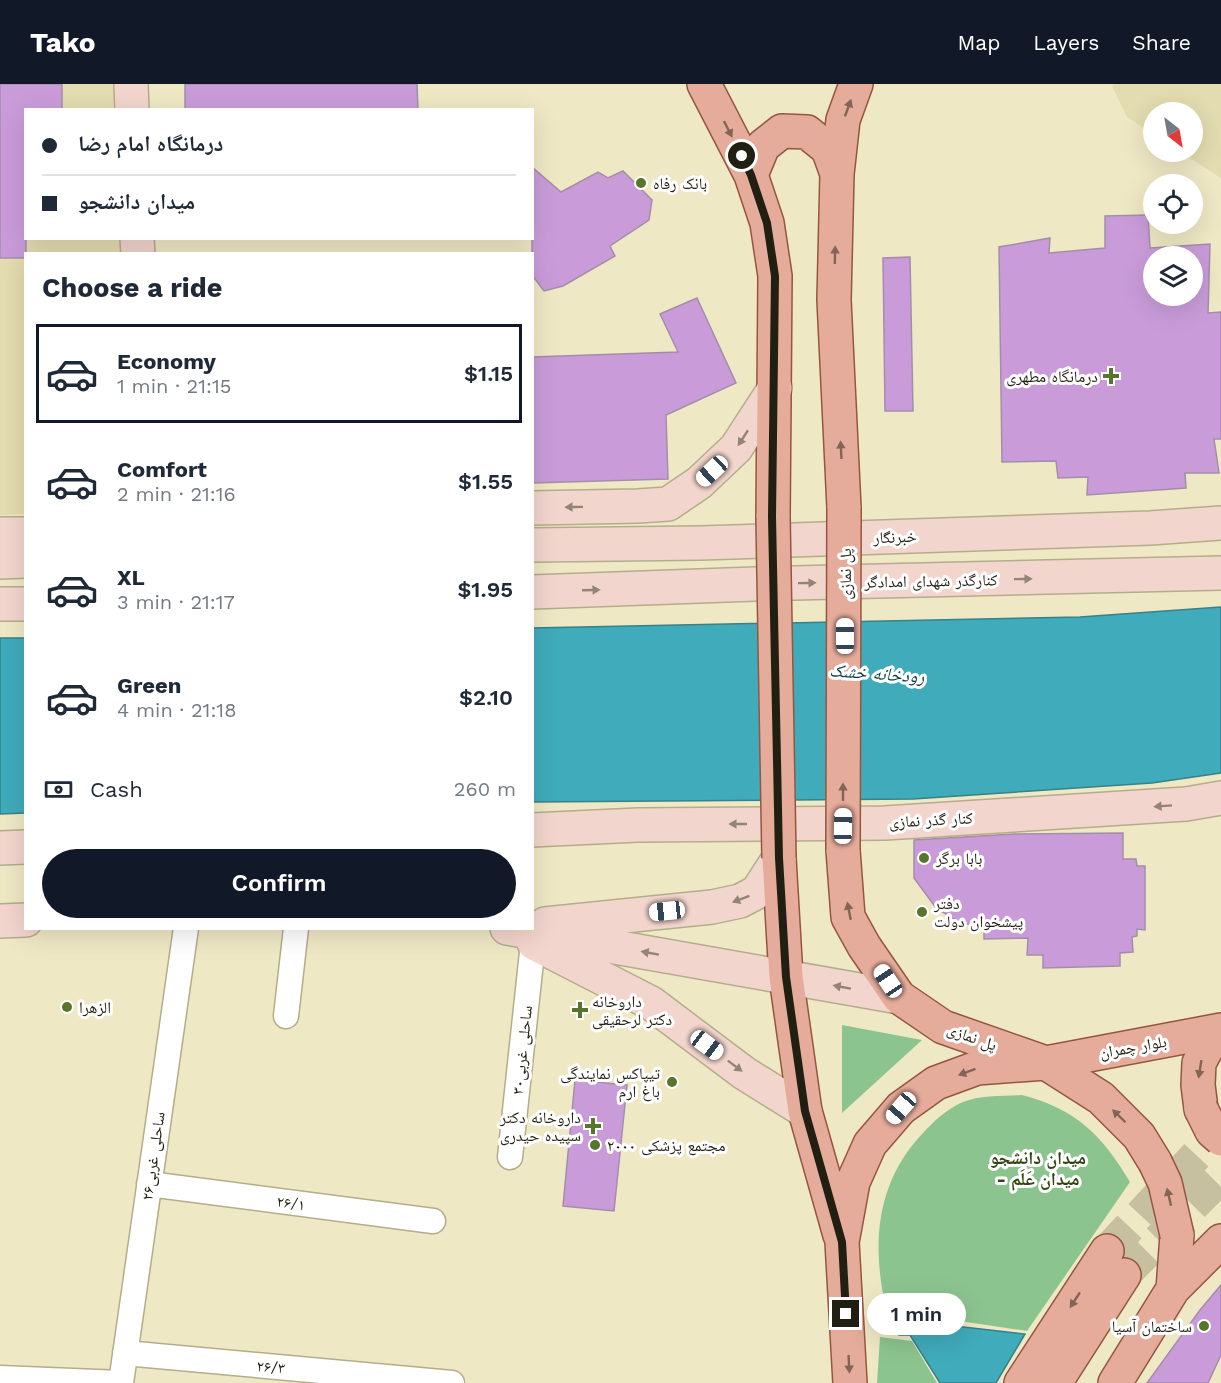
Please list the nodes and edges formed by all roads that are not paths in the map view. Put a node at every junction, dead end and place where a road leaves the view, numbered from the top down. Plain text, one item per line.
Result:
1 (131, 84) edge
2 (704, 84) edge
3 (856, 84) edge
4 (132, 108) edge
5 (837, 174) junction
6 (751, 175) junction
7 (775, 388) junction
8 (534, 508) edge
9 (1221, 523) edge
10 (0, 534) edge
11 (24, 534) edge
12 (534, 545) edge
13 (24, 561) edge
14 (0, 562) edge
15 (1221, 573) edge
16 (534, 592) edge
17 (0, 604) edge
18 (24, 604) edge
19 (1221, 798) edge
20 (534, 830) edge
21 (24, 847) edge
22 (0, 848) edge
23 (779, 858) junction
24 (24, 920) edge
25 (0, 921) edge
26 (534, 929) edge
27 (186, 930) edge
28 (296, 930) edge
29 (520, 931) edge
30 (786, 977) junction
31 (899, 997) junction
32 (286, 1016) dead end
33 (1218, 1031) edge
34 (1046, 1063) junction
35 (805, 1111) junction
36 (1221, 1139) edge
37 (510, 1157) dead end
38 (149, 1184) junction
39 (433, 1221) dead end
40 (1221, 1241) edge
41 (842, 1242) junction
42 (1173, 1289) junction
43 (125, 1353) junction
44 (0, 1378) edge
45 (121, 1383) edge
46 (452, 1383) edge
47 (850, 1383) edge
48 (1020, 1383) edge
49 (1055, 1383) edge
50 (1114, 1383) edge

1 - 4 main road
2 -> 6 main road
5 -> 3 main road, پل نمازی
5 - 6 main road
31 -> 5 main road, پل نمازی, bridge
6 - 7 main road
7 -> 8 main road
7 - 23 main road, bridge
9 - 12 main road, خبرنگار
10 - 11 main road
13 - 14 main road
16 -> 15 main road, کنارگذر شهدای امدادگر
17 - 18 main road
19 -> 20 main road, کنار گذر نمازی
21 - 22 main road
23 -> 26 main road
23 - 30 main road
24 - 25 main road
27 - 38 street, ساحلی غربی۲۶
28 - 32 street
30 -> 29 main road
29 -> 35 main road
29 - 37 street, ساحلی غربی۳۰
31 -> 30 main road
30 - 35 main road
31 - 34 main road, پل نمازی
33 - 34 main road, بلوار چمران
33 -> 36 main road, bridge
34 -> 41 main road, بلوار چمران
42 -> 34 main road, پل نمازی, bridge
35 - 41 main road
38 - 39 street, ۲۶/۱
38 - 43 street, ساحلی غربی۲۶
40 - 42 main road
41 -> 47 main road
42 - 50 main road
43 - 45 street, ساحلی غربی۲۶
43 - 46 street, ۲۶/۳
44 - 45 street
49 -> 48 main road

